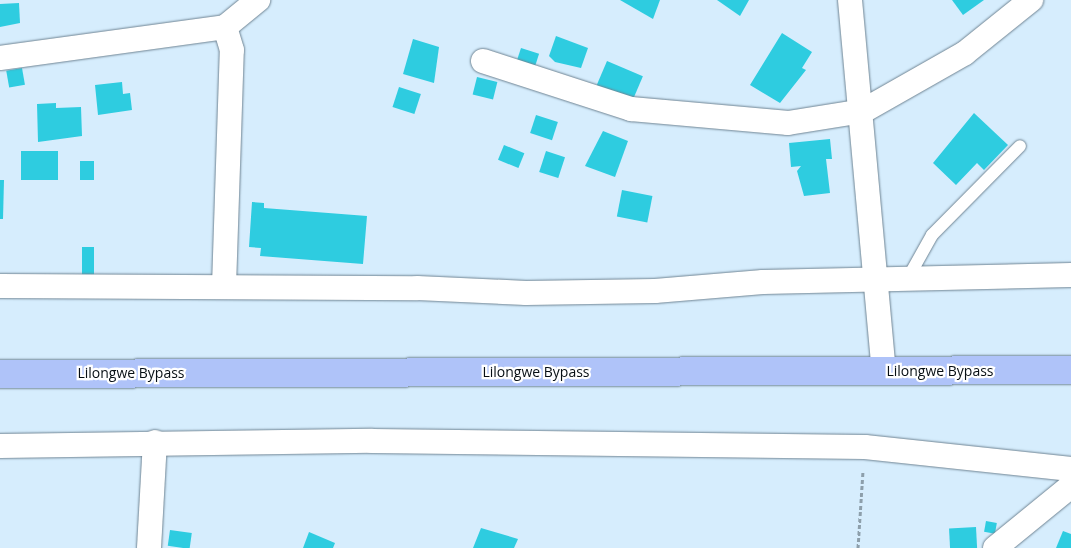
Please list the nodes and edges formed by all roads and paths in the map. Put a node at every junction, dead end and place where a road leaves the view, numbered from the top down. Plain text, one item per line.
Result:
1 (258, 0) edge
2 (850, 0) edge
3 (1031, 0) edge
4 (224, 27) junction
5 (0, 58) edge
6 (483, 61) dead end
7 (862, 111) junction
8 (1020, 146) dead end
9 (1071, 275) edge
10 (908, 278) junction
11 (877, 279) junction
12 (0, 286) edge
13 (224, 286) junction
14 (1071, 370) edge
15 (884, 371) junction
16 (0, 374) edge
17 (155, 442) junction
18 (0, 446) edge
19 (864, 447) junction
20 (1071, 469) edge
21 (1071, 486) edge
22 (150, 548) edge
23 (858, 548) edge
24 (995, 548) edge

1 - 4 street
2 - 7 street
3 - 7 street
4 - 5 street
4 - 13 street
6 - 7 street
7 - 11 street
8 - 10 lane
9 - 10 street
10 - 11 street
11 - 13 street
11 - 15 street
12 - 13 street
14 - 15 main road, Lilongwe Bypass
15 - 16 main road, Lilongwe Bypass
17 - 18 street
17 - 19 street
17 - 22 street
19 - 20 street
19 - 23 path
21 - 24 street

